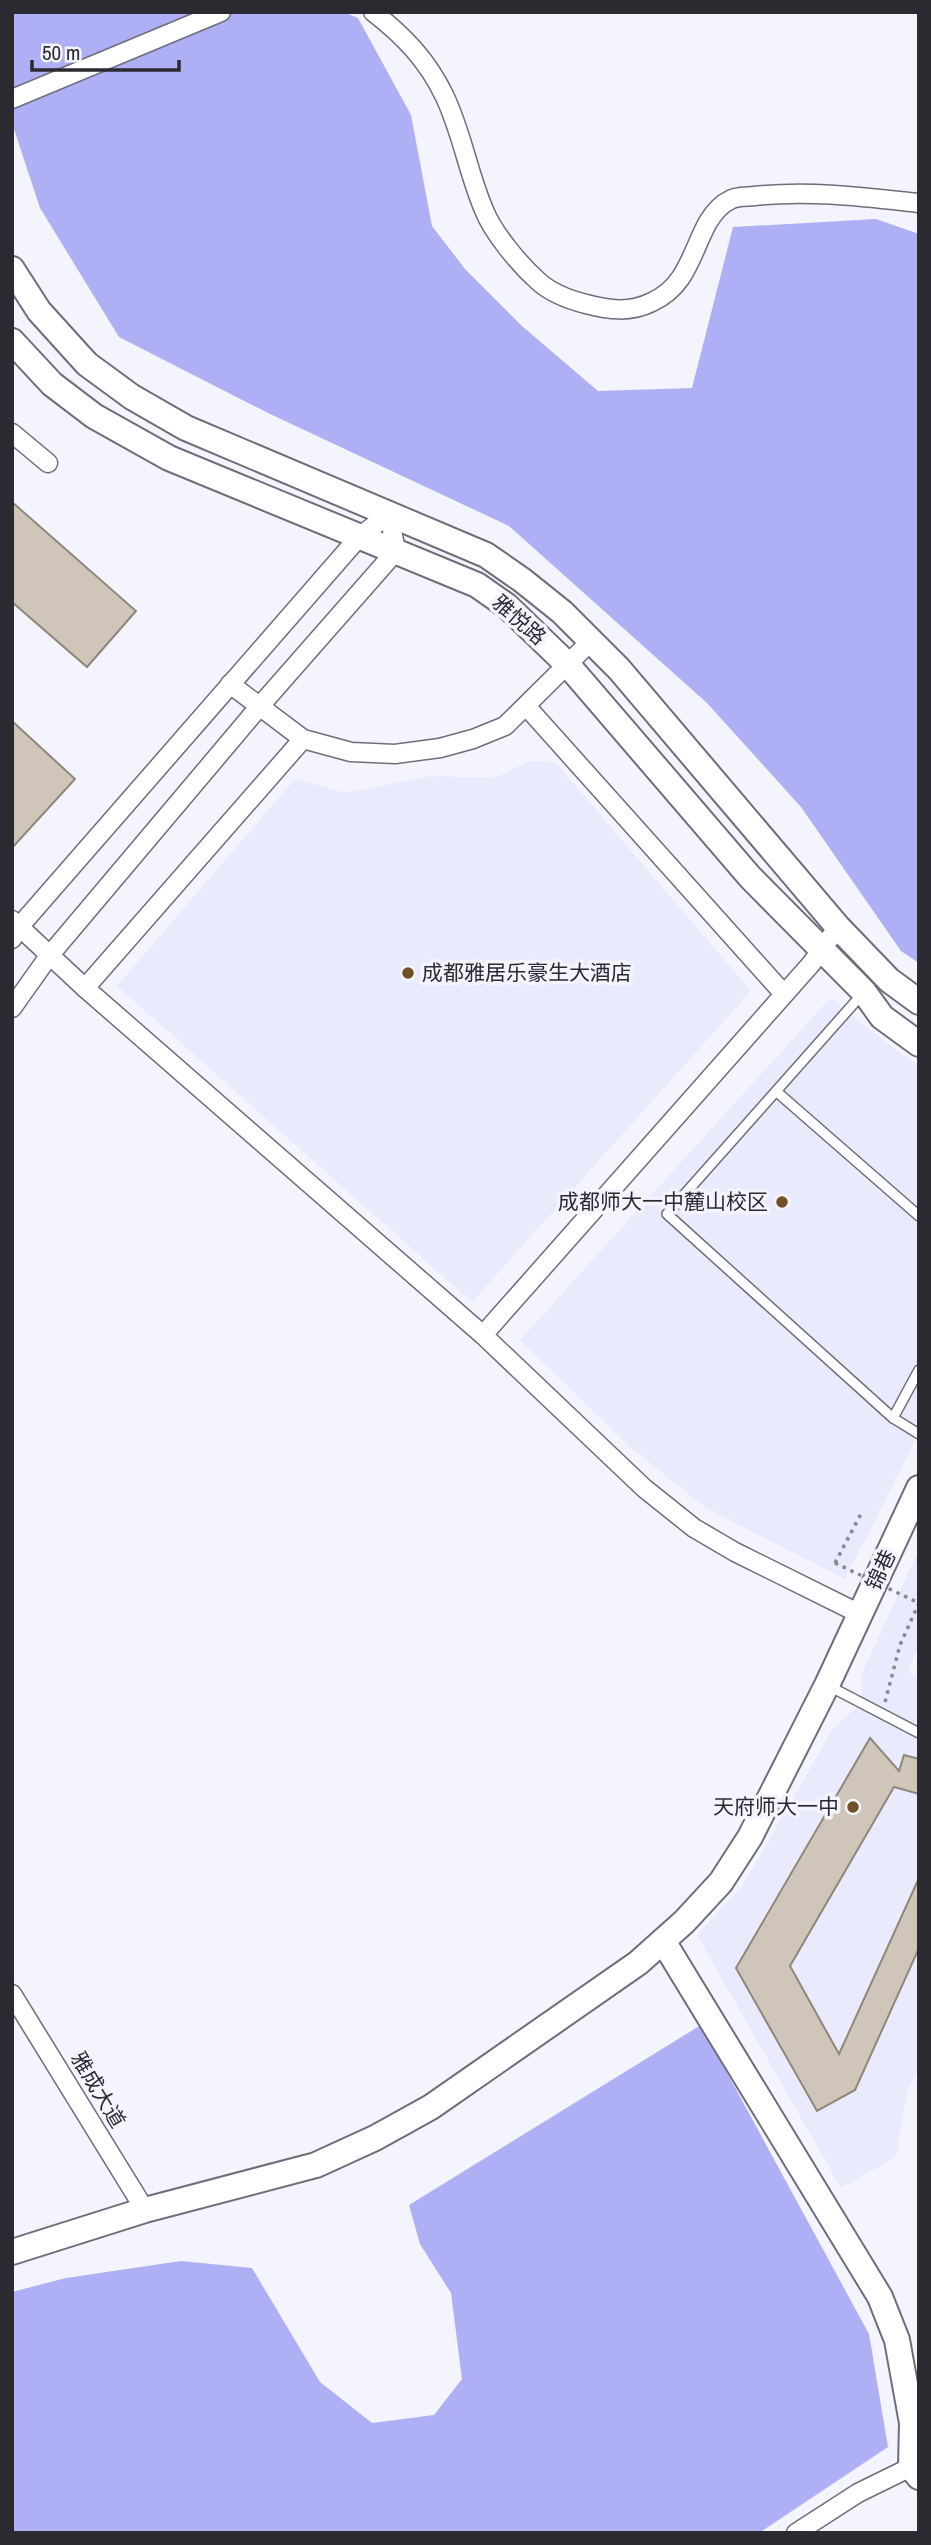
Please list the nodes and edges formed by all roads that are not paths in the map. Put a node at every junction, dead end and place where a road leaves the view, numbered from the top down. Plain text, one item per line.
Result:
1 (221, 12) edge
2 (373, 12) edge
3 (12, 99) edge
4 (919, 203) edge
5 (12, 269) edge
6 (12, 341) edge
7 (12, 433) edge
8 (48, 463) dead end
9 (388, 514) junction
10 (359, 537) junction
11 (396, 551) junction
12 (592, 641) junction
13 (568, 665) junction
14 (230, 684) junction
15 (259, 706) junction
16 (527, 707) junction
17 (303, 739) junction
18 (838, 927) junction
19 (15, 929) edge
20 (823, 950) junction
21 (49, 956) junction
22 (85, 988) junction
23 (864, 992) junction
24 (784, 994) junction
25 (919, 1002) edge
26 (12, 1008) edge
27 (919, 1044) edge
28 (777, 1092) junction
29 (919, 1216) edge
30 (483, 1335) junction
31 (919, 1370) edge
32 (892, 1418) junction
33 (919, 1434) edge
34 (919, 1488) edge
35 (860, 1614) junction
36 (827, 1685) junction
37 (919, 1733) edge
38 (663, 1941) junction
39 (12, 1994) edge
40 (145, 2210) junction
41 (12, 2252) edge
42 (915, 2472) edge
43 (796, 2533) edge

1 - 3 street
2 - 4 street
5 - 9 street
6 - 10 street, 雅悦路
7 - 8 street
9 - 10 street
9 - 11 street
9 - 12 street
10 - 11 street, 雅悦路
10 - 14 street
11 - 13 street, 雅悦路
11 - 15 street
12 - 13 street
12 - 18 street
13 - 16 street
13 - 20 street, 雅悦路
14 - 15 street
14 - 19 street
15 - 17 street
15 - 21 street
16 - 17 street
16 - 24 street
17 - 22 street
18 - 20 street
18 - 25 street
19 - 21 street
20 - 23 street, 雅悦路
20 - 24 street
21 - 22 street
21 - 26 street
22 - 30 street
23 - 27 street, 雅悦路
23 - 28 lane
24 - 30 street
28 - 29 lane
28 - 32 lane
30 - 35 street
31 - 32 lane
32 - 33 lane
34 - 35 street, 锦巷
35 - 36 street, 锦巷
36 - 37 lane
36 - 38 street, 锦巷
38 - 40 street, 锦巷
38 - 42 street
39 - 40 street, 雅成大道
40 - 41 street, 锦巷
42 - 43 street

